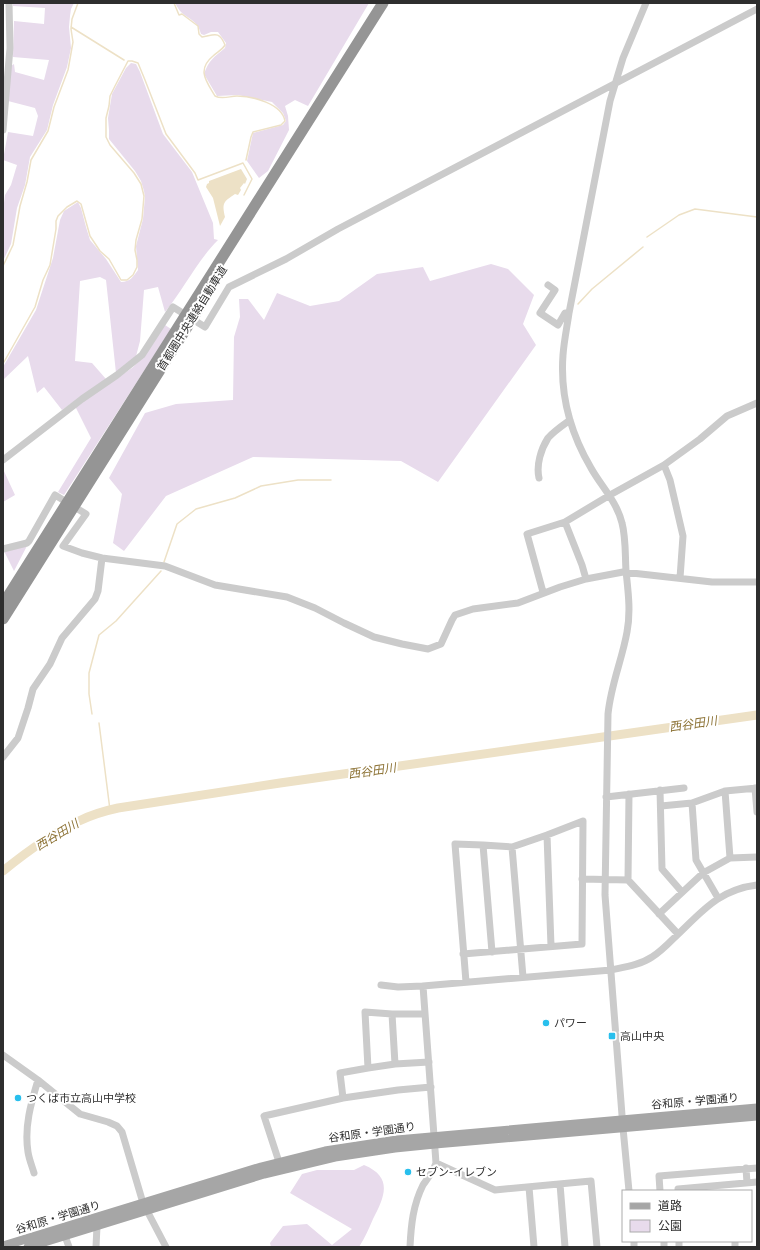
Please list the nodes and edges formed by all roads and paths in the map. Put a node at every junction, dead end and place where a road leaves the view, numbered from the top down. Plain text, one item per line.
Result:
1 (10, 3) edge
2 (383, 3) edge
3 (646, 3) edge
4 (757, 9) edge
5 (376, 15) junction
6 (615, 84) junction
7 (3, 130) edge
8 (548, 285) dead end
9 (569, 313) junction
10 (757, 403) edge
11 (570, 420) junction
12 (3, 460) edge
13 (664, 465) junction
14 (539, 478) dead end
15 (610, 495) junction
16 (565, 522) junction
17 (3, 550) edge
18 (102, 558) junction
19 (626, 572) junction
20 (680, 578) junction
21 (586, 579) junction
22 (757, 582) edge
23 (543, 592) junction
24 (3, 604) edge
25 (3, 619) edge
26 (3, 758) edge
27 (684, 788) dead end
28 (756, 788) edge
29 (660, 790) junction
30 (724, 790) junction
31 (629, 794) junction
32 (606, 797) junction
33 (692, 803) junction
34 (661, 806) junction
35 (757, 812) edge
36 (547, 835) junction
37 (483, 845) junction
38 (512, 847) junction
39 (757, 857) edge
40 (730, 858) junction
41 (703, 873) junction
42 (582, 879) junction
43 (605, 879) junction
44 (628, 880) junction
45 (757, 885) edge
46 (682, 892) junction
47 (718, 898) junction
48 (659, 914) junction
49 (678, 934) junction
50 (551, 946) junction
51 (520, 949) junction
52 (492, 952) junction
53 (463, 954) junction
54 (611, 970) junction
55 (523, 977) junction
56 (466, 982) junction
57 (381, 985) dead end
58 (423, 986) junction
59 (392, 1014) junction
60 (425, 1014) junction
61 (3, 1055) edge
62 (429, 1062) junction
63 (395, 1064) junction
64 (368, 1068) junction
65 (38, 1080) junction
66 (431, 1087) junction
67 (343, 1098) junction
68 (757, 1108) edge
69 (757, 1116) edge
70 (623, 1124) junction
71 (435, 1140) junction
72 (278, 1162) junction
73 (436, 1164) junction
74 (746, 1168) junction
75 (757, 1168) edge
76 (34, 1173) dead end
77 (757, 1182) edge
78 (748, 1183) junction
79 (560, 1184) junction
80 (529, 1187) junction
81 (732, 1188) edge
82 (629, 1190) edge
83 (660, 1190) edge
84 (678, 1190) edge
85 (145, 1207) junction
86 (97, 1226) junction
87 (65, 1236) junction
88 (3, 1246) edge
89 (28, 1247) edge
90 (69, 1247) edge
91 (96, 1247) edge
92 (166, 1247) edge
93 (410, 1247) edge
94 (534, 1247) edge
95 (565, 1247) edge
96 (597, 1247) edge

1 - 7 street
2 - 5 highway, 首都圏中央連絡自動車道
3 - 6 street
4 - 6 street
5 - 24 highway, 首都圏中央連絡自動車道
5 - 25 highway, 首都圏中央連絡自動車道
6 - 9 street
6 - 12 street
8 - 9 street
9 - 11 street
10 - 13 street
11 - 14 street
11 - 15 street
13 - 15 street
13 - 20 street
15 - 16 street
15 - 19 street
16 - 21 street
16 - 23 street
17 - 18 street
18 - 23 street
18 - 26 street
19 - 20 street
19 - 21 street
19 - 32 street
20 - 22 street
21 - 23 street
27 - 29 street
28 - 30 street
28 - 35 street
29 - 31 street
29 - 34 street
30 - 33 street
30 - 40 street
31 - 32 street
31 - 44 street
32 - 43 street
33 - 34 street
33 - 41 street
34 - 46 street
36 - 38 street
36 - 42 street
36 - 50 street
37 - 38 street
37 - 52 street
37 - 53 street
38 - 51 street
39 - 40 street
40 - 41 street
41 - 46 street
41 - 47 street
42 - 43 street
42 - 50 street
43 - 44 street
43 - 54 street
44 - 48 street
45 - 47 street
46 - 48 street
47 - 49 street
48 - 49 street
49 - 54 street
50 - 51 street
51 - 52 street
51 - 55 street
52 - 53 street
53 - 56 street
54 - 55 street
54 - 70 street
55 - 56 street
56 - 58 street
57 - 58 street
58 - 60 street
59 - 60 street
59 - 63 street
59 - 64 street
60 - 62 street
61 - 65 street
62 - 63 street
62 - 66 street
63 - 64 street
64 - 67 street
65 - 76 street
65 - 85 street
66 - 67 street
66 - 71 street
67 - 72 street
68 - 70 main road, 谷和原・学園通り
69 - 70 main road, 谷和原・学園通り
70 - 71 main road, 谷和原・学園通り
70 - 82 street
71 - 72 main road, 谷和原・学園通り
71 - 73 street
71 - 85 main road, 谷和原・学園通り
72 - 85 main road, 谷和原・学園通り
73 - 80 street
73 - 93 street
74 - 75 street
74 - 78 street
74 - 83 street
77 - 78 street
78 - 81 street
79 - 80 street
79 - 95 street
79 - 96 street
80 - 94 street
81 - 84 street
85 - 86 main road, 谷和原・学園通り
85 - 88 main road, 谷和原・学園通り
85 - 92 street
86 - 87 main road, 谷和原・学園通り
86 - 91 street
87 - 89 main road, 谷和原・学園通り
87 - 90 street

